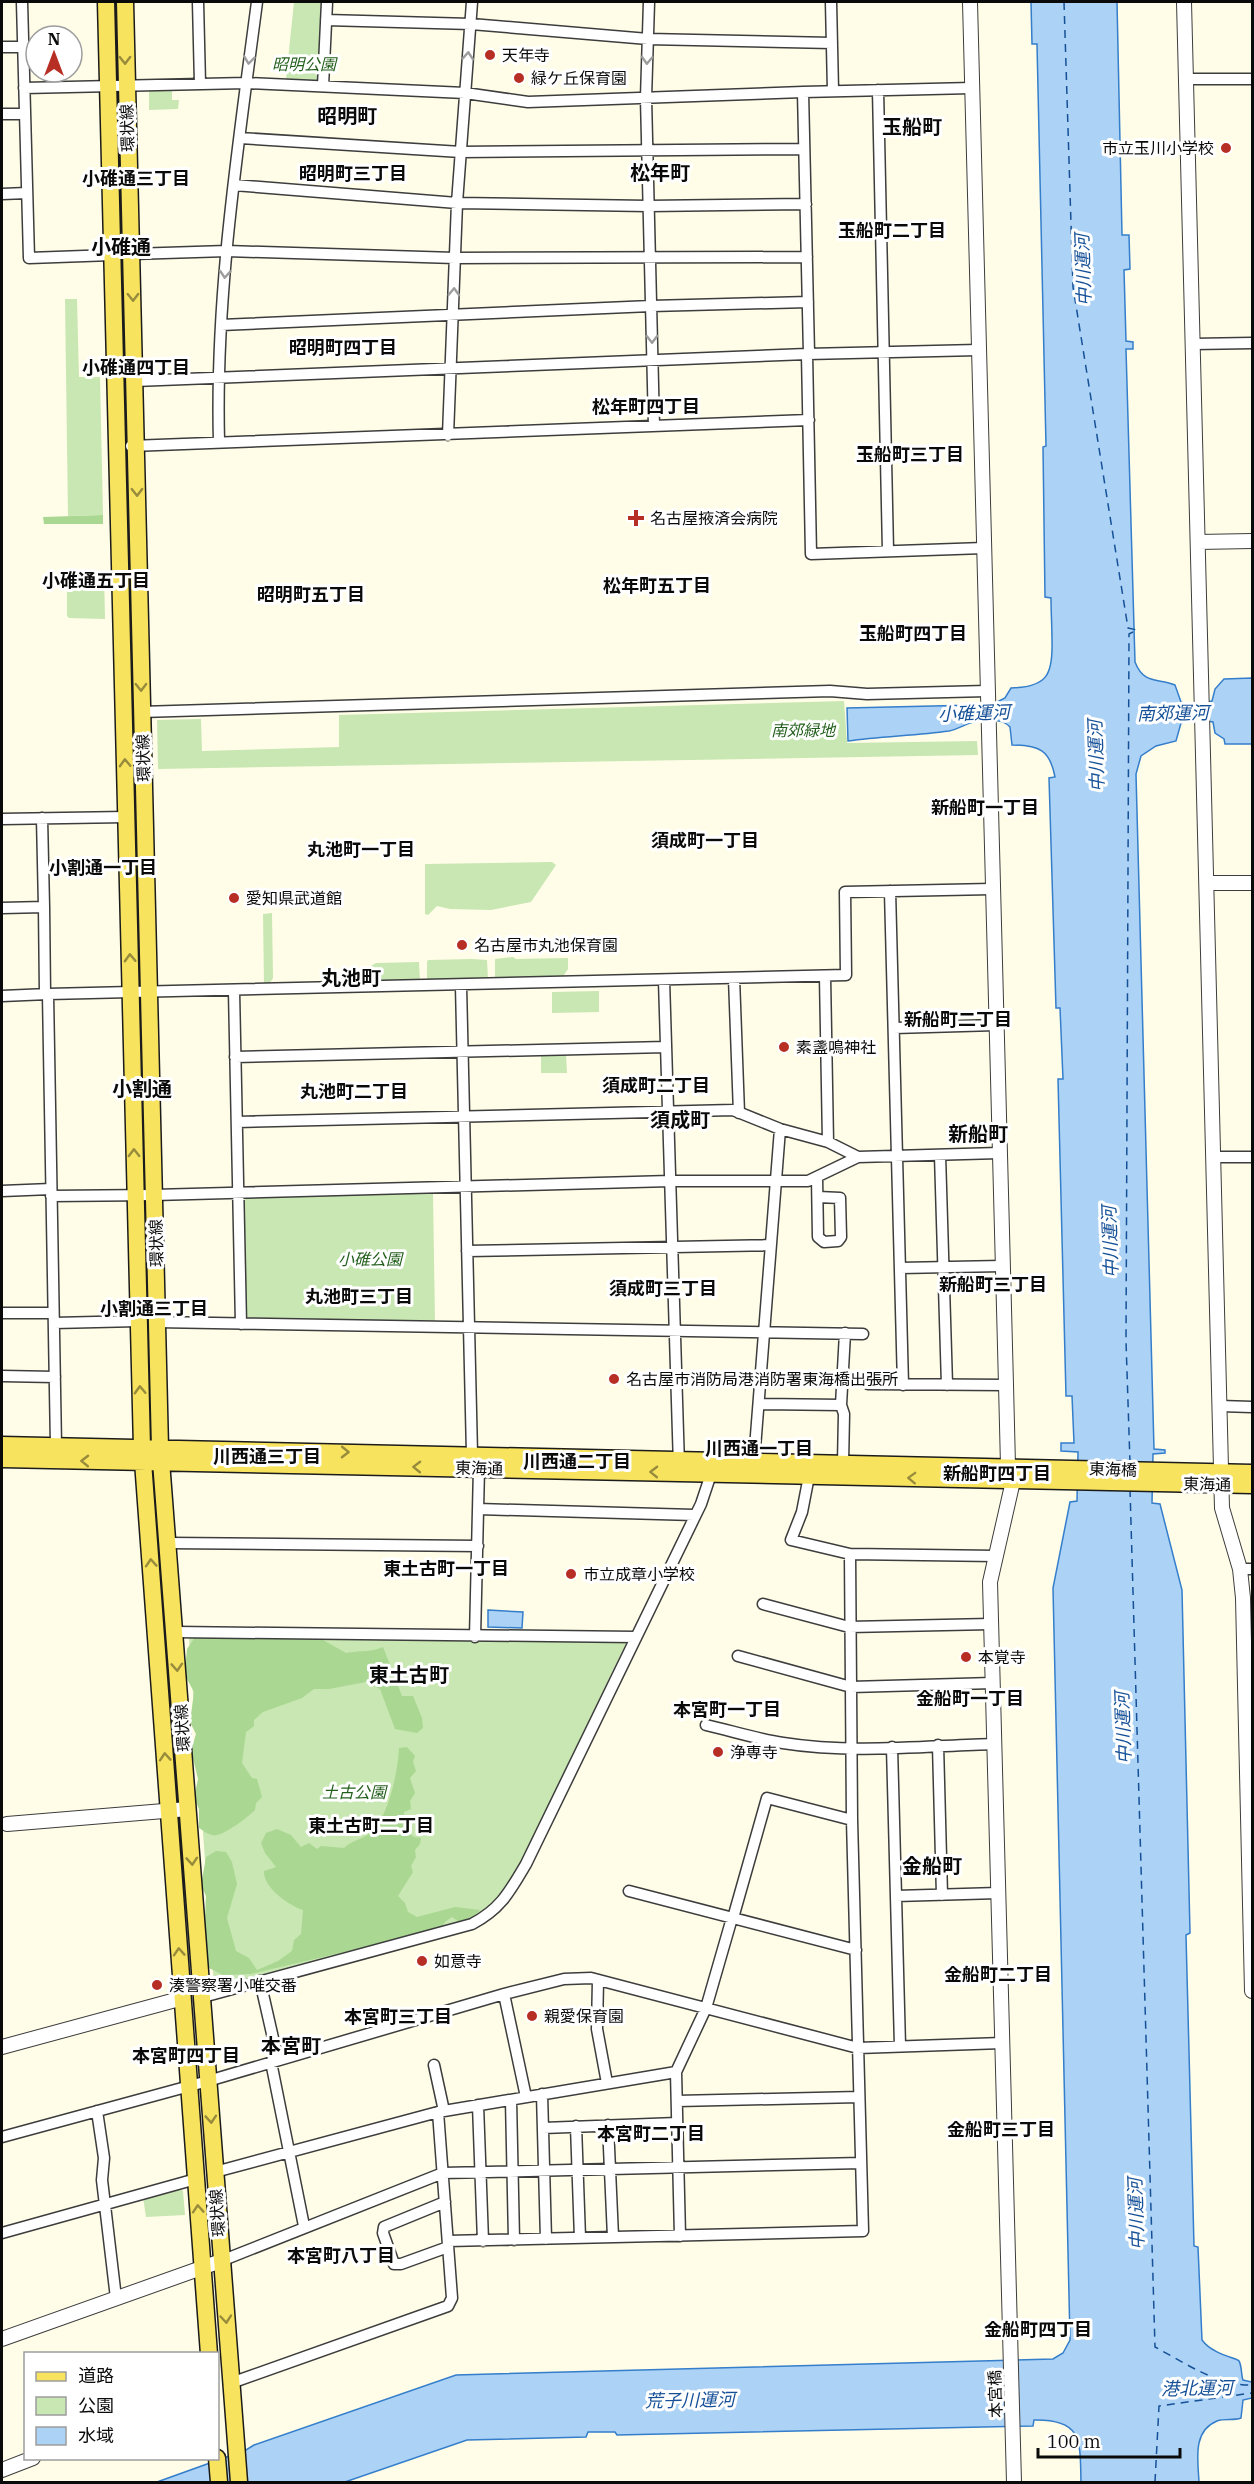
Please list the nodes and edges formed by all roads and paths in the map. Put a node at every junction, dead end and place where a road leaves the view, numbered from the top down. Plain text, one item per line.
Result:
1 (22, 2) edge
2 (106, 2) edge
3 (124, 2) edge
4 (198, 2) edge
5 (257, 2) edge
6 (327, 2) edge
7 (472, 2) edge
8 (649, 2) edge
9 (831, 2) edge
10 (970, 2) edge
11 (1184, 2) edge
12 (326, 20) junction
13 (471, 24) junction
14 (648, 39) junction
15 (832, 43) junction
16 (2, 47) edge
17 (23, 47) junction
18 (1186, 79) junction
19 (1252, 79) edge
20 (246, 83) junction
21 (200, 84) junction
22 (126, 86) junction
23 (323, 86) junction
24 (108, 87) junction
25 (24, 88) junction
26 (972, 88) junction
27 (878, 90) junction
28 (833, 91) junction
29 (803, 92) junction
30 (465, 93) junction
31 (646, 98) junction
32 (2, 114) edge
33 (25, 114) junction
34 (240, 138) junction
35 (804, 149) junction
36 (461, 152) junction
37 (647, 152) junction
38 (234, 185) junction
39 (27, 193) junction
40 (2, 194) edge
41 (457, 203) junction
42 (806, 204) junction
43 (648, 206) junction
44 (227, 251) junction
45 (132, 254) junction
46 (112, 255) junction
47 (807, 257) junction
48 (455, 258) junction
49 (650, 259) junction
50 (808, 302) junction
51 (651, 306) junction
52 (453, 314) junction
53 (221, 325) junction
54 (1252, 343) edge
55 (1193, 344) junction
56 (978, 350) junction
57 (885, 352) junction
58 (808, 354) junction
59 (652, 360) junction
60 (451, 369) junction
61 (217, 378) junction
62 (135, 381) junction
63 (808, 420) junction
64 (654, 426) junction
65 (448, 435) junction
66 (219, 442) junction
67 (136, 445) junction
68 (116, 446) junction
69 (1252, 541) edge
70 (1198, 542) junction
71 (984, 548) junction
72 (888, 551) junction
73 (987, 694) junction
74 (141, 712) junction
75 (126, 817) junction
76 (42, 818) junction
77 (2, 819) edge
78 (1207, 883) junction
79 (1252, 883) edge
80 (992, 889) junction
81 (890, 891) junction
82 (44, 907) junction
83 (2, 908) edge
84 (825, 976) junction
85 (734, 978) junction
86 (664, 980) junction
87 (461, 986) junction
88 (131, 992) junction
89 (234, 992) junction
90 (46, 994) junction
91 (149, 994) junction
92 (2, 996) edge
93 (996, 1025) junction
94 (894, 1028) junction
95 (666, 1047) junction
96 (462, 1051) junction
97 (236, 1057) junction
98 (668, 1110) junction
99 (739, 1113) junction
100 (464, 1116) junction
101 (237, 1122) junction
102 (780, 1129) junction
103 (828, 1142) junction
104 (999, 1153) junction
105 (940, 1155) junction
106 (897, 1156) junction
107 (858, 1157) junction
108 (1252, 1157) edge
109 (1214, 1158) junction
110 (817, 1177) junction
111 (670, 1181) junction
112 (775, 1181) junction
113 (466, 1186) junction
114 (2, 1191) edge
115 (51, 1192) junction
116 (238, 1192) junction
117 (135, 1194) junction
118 (154, 1195) junction
119 (818, 1197) dead end
120 (771, 1245) junction
121 (673, 1246) junction
122 (467, 1251) junction
123 (1002, 1266) junction
124 (900, 1268) junction
125 (943, 1268) junction
126 (2, 1313) edge
127 (54, 1318) junction
128 (138, 1321) junction
129 (157, 1322) junction
130 (241, 1324) junction
131 (469, 1328) junction
132 (674, 1331) junction
133 (764, 1332) junction
134 (846, 1333) junction
135 (863, 1334) dead end
136 (2, 1376) edge
137 (55, 1377) junction
138 (868, 1384) dead end
139 (903, 1384) junction
140 (947, 1385) junction
141 (1006, 1385) junction
142 (759, 1404) junction
143 (841, 1405) junction
144 (1220, 1406) junction
145 (1252, 1407) edge
146 (2, 1445) edge
147 (56, 1446) junction
148 (143, 1455) junction
149 (161, 1455) junction
150 (2, 1459) edge
151 (476, 1461) junction
152 (754, 1461) junction
153 (843, 1463) junction
154 (679, 1466) junction
155 (714, 1466) junction
156 (1252, 1473) edge
157 (1010, 1474) junction
158 (809, 1476) junction
159 (1221, 1479) junction
160 (1252, 1485) edge
161 (478, 1509) junction
162 (694, 1515) junction
163 (168, 1543) junction
164 (478, 1546) junction
165 (849, 1554) junction
166 (996, 1556) junction
167 (1246, 1569) edge
168 (762, 1604) dead end
169 (991, 1624) junction
170 (849, 1627) junction
171 (175, 1632) junction
172 (475, 1637) junction
173 (635, 1637) junction
174 (738, 1656) dead end
175 (993, 1683) junction
176 (851, 1687) junction
177 (706, 1725) dead end
178 (1250, 1740) edge
179 (994, 1744) junction
180 (938, 1745) junction
181 (892, 1746) junction
182 (851, 1748) junction
183 (188, 1809) junction
184 (169, 1810) junction
185 (852, 1820) junction
186 (3, 1824) edge
187 (629, 1891) dead end
188 (998, 1893) junction
189 (942, 1895) junction
190 (896, 1896) junction
191 (732, 1918) junction
192 (1252, 1928) edge
193 (856, 1950) junction
194 (598, 1980) junction
195 (260, 1981) junction
196 (1252, 1990) edge
197 (504, 1994) junction
198 (203, 1997) junction
199 (183, 1998) junction
200 (706, 2008) junction
201 (1002, 2043) junction
202 (900, 2046) junction
203 (2, 2047) edge
204 (858, 2048) junction
205 (274, 2061) junction
206 (434, 2065) dead end
207 (676, 2072) junction
208 (208, 2081) junction
209 (607, 2083) junction
210 (189, 2086) junction
211 (542, 2094) junction
212 (526, 2097) junction
213 (859, 2097) junction
214 (511, 2100) junction
215 (677, 2101) junction
216 (478, 2105) junction
217 (97, 2111) junction
218 (441, 2111) junction
219 (677, 2123) junction
220 (608, 2125) junction
221 (576, 2126) junction
222 (543, 2128) junction
223 (2, 2138) edge
224 (290, 2150) junction
225 (861, 2163) junction
226 (678, 2168) junction
227 (610, 2169) junction
228 (577, 2170) junction
229 (544, 2171) junction
230 (215, 2172) junction
231 (480, 2172) junction
232 (512, 2172) junction
233 (443, 2173) junction
234 (196, 2179) junction
235 (105, 2202) junction
236 (445, 2202) junction
237 (304, 2226) junction
238 (2, 2233) edge
239 (680, 2236) junction
240 (613, 2237) junction
241 (580, 2238) junction
242 (546, 2239) junction
243 (514, 2240) junction
244 (483, 2241) junction
245 (448, 2244) junction
246 (221, 2261) junction
247 (202, 2267) junction
248 (116, 2298) junction
249 (2, 2338) edge
250 (209, 2352) edge
251 (231, 2383) junction
252 (28, 2460) edge
253 (217, 2460) edge
254 (2, 2470) edge
255 (219, 2482) edge
256 (239, 2482) edge
257 (1014, 2482) edge

1 - 17 street
2 - 24 main road, 環状線
3 -> 22 main road, 環状線
4 - 21 street
5 -> 20 street
6 - 12 street
7 - 13 street
8 - 14 street
9 - 15 street
10 - 26 street, 本宮橋
11 - 18 street
12 - 13 street
12 - 23 street
13 - 14 street
30 -> 13 street
14 - 15 street
14 -> 31 street
15 - 28 street
16 - 17 street
17 - 25 street
18 - 19 street
18 - 55 street
20 - 21 street
20 - 23 street
20 - 34 street
21 - 22 street
22 - 24 street
22 - 45 main road, 環状線
23 - 30 street
24 - 25 street
24 - 46 main road, 環状線
25 - 33 street
26 - 27 street
26 - 56 street, 本宮橋
27 - 28 street
27 - 57 street
28 - 29 street
29 - 31 street
29 - 35 street
30 - 31 street
30 - 36 street
31 - 37 street
32 - 33 street
33 - 39 street
34 - 36 street
34 - 38 street
35 - 37 street
35 - 42 street
36 - 37 street
36 - 41 street
37 - 43 street
38 - 41 street
38 - 44 street
39 - 40 street
39 - 46 street
41 - 43 street
41 - 48 street
42 - 43 street
42 - 47 street
43 - 49 street
44 - 45 street
44 - 48 street
44 -> 53 street
45 -> 62 main road, 環状線
46 - 68 main road, 環状線
47 - 49 street
47 - 50 street
48 - 49 street
52 -> 48 street
49 - 51 street
50 - 51 street
50 - 58 street
51 - 52 street
51 -> 59 street
52 - 53 street
52 - 60 street
53 - 61 street
54 - 55 street
55 - 70 street
56 - 57 street
56 - 71 street, 本宮橋
57 - 58 street
57 - 72 street
58 - 59 street
58 - 63 street
59 - 60 street
59 - 64 street
60 - 61 street
60 - 65 street
61 - 62 street
61 - 66 street
62 - 67 main road, 環状線
63 - 64 street
63 - 72 street
64 - 65 street
65 - 66 street
66 - 67 street
67 - 68 street
67 -> 74 main road, 環状線
75 -> 68 main road, 環状線
69 - 70 street
70 - 78 street
71 - 72 street
71 - 73 street, 本宮橋
73 - 74 street
73 - 80 street, 本宮橋
74 - 91 main road, 環状線
75 - 76 street
88 -> 75 main road, 環状線
76 - 77 street
76 - 82 street
78 - 79 street
78 - 109 street
80 - 81 street
80 - 93 street, 本宮橋
81 - 84 street
81 - 94 street
82 - 83 street
82 - 90 street
84 - 85 street
84 - 103 street
85 - 86 street
85 - 99 street
86 - 87 street
86 - 95 street
87 - 89 street
87 - 96 street
88 - 90 street
88 - 91 street
117 -> 88 main road, 環状線
89 - 91 street
89 - 97 street
90 - 92 street
90 - 115 street
91 - 118 main road, 環状線
93 - 94 street
93 - 104 street, 本宮橋
94 - 106 street
95 - 96 street
95 - 98 street
96 - 97 street
96 - 100 street
97 - 101 street
98 - 99 street
98 - 100 street
98 - 111 street
99 - 102 street
100 - 101 street
100 - 113 street
101 - 116 street
102 - 103 street
102 - 112 street
103 - 107 street
104 - 105 street
104 - 123 street, 本宮橋
105 - 106 street
105 - 125 street
106 - 107 street
106 - 124 street
107 - 110 street
108 - 109 street
109 - 144 street
110 - 112 street
110 - 119 street
111 - 112 street
111 - 113 street
111 - 121 street
112 - 120 street
113 - 116 street
113 - 122 street
114 - 115 street
115 - 117 street
115 - 127 street
116 - 118 street
116 - 130 street
117 - 118 street
117 - 128 main road, 環状線
118 - 129 main road, 環状線
120 - 121 street
120 - 133 street
121 - 122 street
121 - 132 street
122 - 131 street
123 - 125 street
123 - 141 street, 本宮橋
124 - 125 street
124 - 139 street
125 - 140 street
126 - 127 street
127 - 128 street
127 - 137 street
148 -> 128 main road, 環状線
129 - 130 street
129 - 149 main road, 環状線
130 - 131 street
131 - 132 street
131 - 151 street
132 - 133 street
132 - 154 street
133 - 134 street
133 - 142 street
134 - 135 street
134 - 143 street
136 - 137 street
137 - 147 street
138 - 139 street
139 - 140 street
140 - 141 street
141 - 157 street, 本宮橋
142 - 143 street
142 - 152 street
143 - 153 street
144 - 145 street
144 - 159 street
146 - 147 main road, 東海通
147 - 148 main road, 東海通
148 - 149 main road, 東海通
148 -> 150 main road, 東海通
184 -> 148 main road, 環状線
149 - 151 main road, 東海通
149 - 163 main road, 環状線
151 - 154 main road, 東海通
151 - 161 street
152 - 153 main road
152 - 155 main road
153 - 157 main road
154 - 155 main road, 東海通
155 - 158 main road, 東海通
155 - 162 street
156 - 159 main road
157 -> 158 main road, 東海通
157 - 159 main road, 東海橋
157 - 166 street, 本宮橋
158 - 165 street
159 - 160 main road, 東海通
159 - 167 street
161 - 162 street
161 - 164 street
162 - 173 street
163 - 164 street
163 - 171 main road, 環状線
164 - 172 street
165 - 166 street
165 - 170 street
166 - 169 street, 本宮橋
167 - 178 street
168 - 170 street
169 - 170 street
169 - 175 street, 本宮橋
170 - 176 street
171 - 172 street
171 -> 183 main road, 環状線
172 - 173 street
173 - 195 street
174 - 176 street
175 - 176 street
175 - 179 street, 本宮橋
176 - 182 street
177 - 182 street
178 - 192 street
179 - 180 street
179 - 188 street, 本宮橋
180 - 181 street
180 - 189 street
181 - 182 street
181 - 190 street
182 - 185 street
183 - 184 street
183 -> 198 main road, 環状線
184 - 186 street
199 -> 184 main road, 環状線
185 - 191 street
185 - 193 street
187 - 191 street
188 - 189 street
188 - 201 street, 本宮橋
189 - 190 street
190 - 202 street
191 - 193 street
191 - 200 street
192 - 196 street
193 - 204 street
194 - 197 street
194 - 200 street
194 - 209 street
195 - 198 street
195 - 205 street
197 - 205 street
197 - 212 street
198 - 208 main road, 環状線
199 - 203 street
199 - 210 main road, 環状線
200 - 204 street
200 - 207 street
201 - 202 street
201 - 257 street, 本宮橋
202 - 204 street
204 - 213 street
205 - 208 street
205 - 224 street
206 - 218 street
207 - 209 street
207 - 215 street
208 - 210 street
208 -> 230 main road, 環状線
209 - 211 street
210 - 217 street
210 - 234 main road, 環状線
211 - 212 street
211 - 222 street
212 - 214 street
213 - 215 street
213 - 225 street
214 - 216 street
214 - 232 street
215 - 219 street
216 - 218 street
216 - 231 street
217 - 223 street
217 - 235 street
218 - 224 street
218 - 233 street
219 - 220 street
219 - 226 street
220 - 221 street
220 - 227 street
221 - 222 street
221 - 228 street
222 - 229 street
224 - 230 street
224 - 237 street
225 - 226 street
225 - 239 street
226 - 227 street
226 - 239 street
227 - 228 street
227 - 240 street
228 - 229 street
228 - 241 street
229 - 232 street
229 - 242 street
230 - 246 main road, 環状線
231 - 232 street
231 - 233 street
231 - 244 street
232 - 243 street
233 - 236 street
233 - 237 street
234 - 235 street
247 -> 234 main road, 環状線
235 - 238 street
235 - 248 street
236 - 245 street
236 - 245 street
237 - 246 street
239 - 240 street
240 - 241 street
241 - 242 street
242 - 243 street
243 - 244 street
244 - 245 street
245 - 251 street
246 - 247 street
246 -> 251 main road, 環状線
247 - 248 street
247 - 250 main road, 環状線
248 - 249 street
251 - 256 main road, 環状線
252 - 254 street
253 - 255 main road

